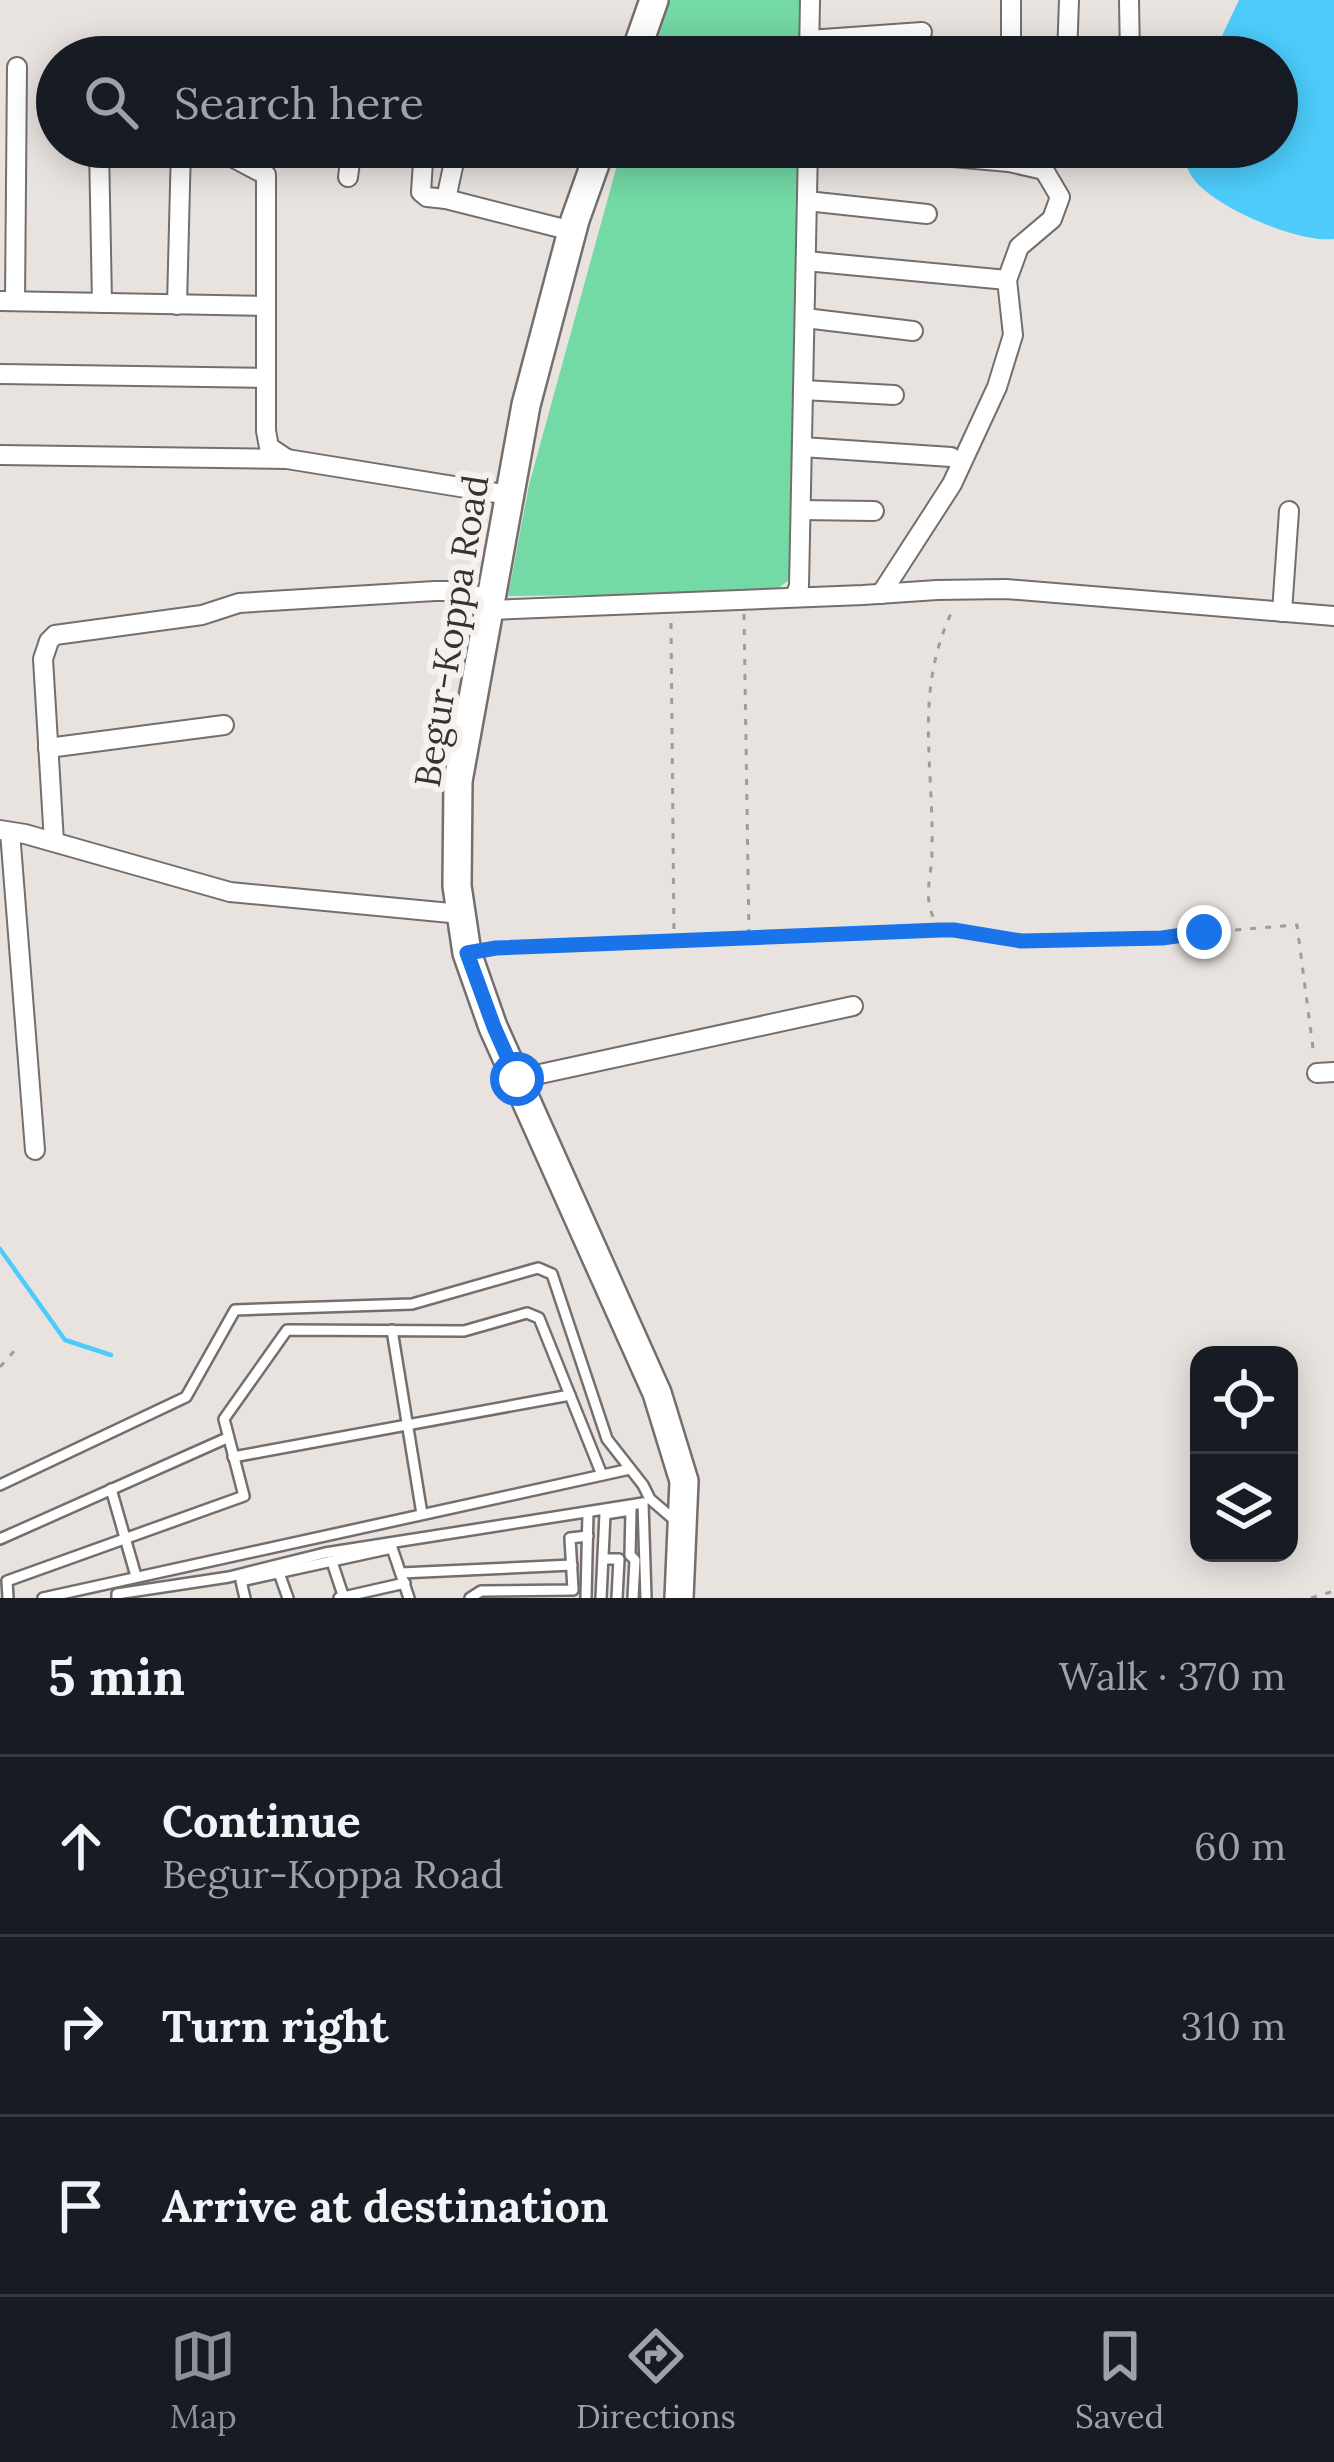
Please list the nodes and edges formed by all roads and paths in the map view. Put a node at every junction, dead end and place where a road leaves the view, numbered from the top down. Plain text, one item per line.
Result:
1 (654, 0) edge
2 (810, 0) edge
3 (1011, 0) edge
4 (1069, 0) edge
5 (1130, 0) edge
6 (922, 32) dead end
7 (641, 36) edge
8 (809, 36) edge
9 (895, 36) edge
10 (1011, 36) edge
11 (1068, 36) edge
12 (1130, 36) edge
13 (17, 67) dead end
14 (100, 168) edge
15 (180, 168) edge
16 (253, 168) edge
17 (349, 168) edge
18 (423, 168) edge
19 (453, 168) edge
20 (594, 168) edge
21 (808, 168) edge
22 (1040, 168) edge
23 (348, 177) dead end
24 (446, 199) junction
25 (807, 201) junction
26 (927, 214) dead end
27 (572, 231) junction
28 (806, 261) junction
29 (1006, 280) junction
30 (7, 301) edge
31 (102, 303) junction
32 (177, 304) junction
33 (266, 306) junction
34 (805, 318) junction
35 (913, 332) dead end
36 (0, 374) edge
37 (266, 378) junction
38 (803, 390) junction
39 (894, 395) dead end
40 (802, 447) junction
41 (0, 455) edge
42 (951, 457) dead end
43 (287, 459) junction
44 (509, 496) junction
45 (801, 510) junction
46 (874, 511) dead end
47 (1289, 511) dead end
48 (963, 590) junction
49 (881, 594) junction
50 (795, 596) junction
51 (744, 600) junction
52 (671, 603) junction
53 (490, 604) junction
54 (1282, 612) junction
55 (1334, 616) edge
56 (224, 725) dead end
57 (48, 748) junction
58 (5, 831) edge
59 (54, 842) junction
60 (461, 914) junction
61 (940, 930) junction
62 (749, 937) junction
63 (674, 940) junction
64 (467, 953) junction
65 (853, 1006) dead end
66 (1325, 1072) edge
67 (517, 1079) junction
68 (35, 1150) dead end
69 (392, 1330) junction
70 (17, 1348) dead end
71 (0, 1366) edge
72 (570, 1395) junction
73 (407, 1425) junction
74 (227, 1438) junction
75 (233, 1457) junction
76 (630, 1469) junction
77 (602, 1475) junction
78 (0, 1485) edge
79 (643, 1485) junction
80 (111, 1490) junction
81 (643, 1504) junction
82 (588, 1512) junction
83 (422, 1514) junction
84 (682, 1527) junction
85 (587, 1536) junction
86 (126, 1538) junction
87 (0, 1539) edge
88 (603, 1559) junction
89 (332, 1562) junction
90 (572, 1565) junction
91 (279, 1573) junction
92 (136, 1576) junction
93 (403, 1578) junction
94 (1334, 1592) edge
95 (8, 1598) edge
96 (44, 1598) edge
97 (117, 1598) edge
98 (245, 1598) edge
99 (287, 1598) edge
100 (342, 1598) edge
101 (410, 1598) edge
102 (470, 1598) edge
103 (586, 1598) edge
104 (602, 1598) edge
105 (617, 1598) edge
106 (633, 1598) edge
107 (646, 1598) edge
108 (679, 1598) edge
109 (1311, 1598) edge

1 - 7 main road
2 - 8 street
3 - 10 street
4 - 11 street
5 - 12 street
6 - 9 street
13 - 30 street
14 - 31 street
15 - 32 street
16 - 33 street
17 - 23 street
18 - 24 street
19 - 24 street
20 - 27 main road, Begur-Koppa Road
21 - 25 street
22 - 29 street
24 - 27 street
25 - 26 street
25 - 28 street
27 - 44 main road, Begur-Koppa Road
28 - 29 street
28 - 34 street
29 - 49 street
30 - 31 street
31 - 32 street
32 - 33 street
33 - 37 street
34 - 35 street
34 - 38 street
36 - 37 street
37 - 43 street
38 - 39 street
38 - 40 street
40 - 42 street
40 - 45 street
41 - 43 street
43 - 44 street
44 - 53 main road, Begur-Koppa Road
45 - 46 street
45 - 50 street
47 - 54 street
48 - 49 street
48 - 54 street
48 - 61 path
49 - 50 street
50 - 51 street
51 - 52 street
51 - 62 path
52 - 53 street
52 - 63 path
53 - 57 street
53 - 60 main road, Begur-Koppa Road
54 - 55 street
56 - 57 street
57 - 59 street
58 - 59 street
58 - 68 street
59 - 60 street
60 - 64 main road, Begur-Koppa Road
61 - 62 path
61 - 66 path
62 - 63 path
63 - 64 path
64 - 67 main road, Begur-Koppa Road
65 - 67 street
67 - 84 main road, Begur-Koppa Road
69 - 72 lane
69 - 73 lane
69 - 74 lane
70 - 71 path
72 - 73 lane
72 - 77 lane
73 - 75 lane
73 - 83 lane
74 - 75 lane
74 - 80 lane
75 - 86 lane
76 - 77 lane
76 - 78 lane
76 - 79 lane
77 - 83 lane
79 - 81 lane
79 - 84 lane
80 - 86 lane
80 - 87 lane
81 - 82 lane
81 - 107 lane
82 - 85 lane
82 - 97 lane
83 - 92 lane
84 - 108 main road, Begur-Koppa Road
85 - 90 lane
85 - 103 lane
86 - 92 lane
86 - 95 lane
88 - 104 lane
88 - 105 lane
88 - 106 lane
89 - 91 lane
89 - 93 lane
89 - 100 lane
90 - 93 lane
90 - 102 lane
91 - 98 lane
91 - 99 lane
92 - 96 lane
93 - 100 lane
93 - 101 lane
94 - 109 path

